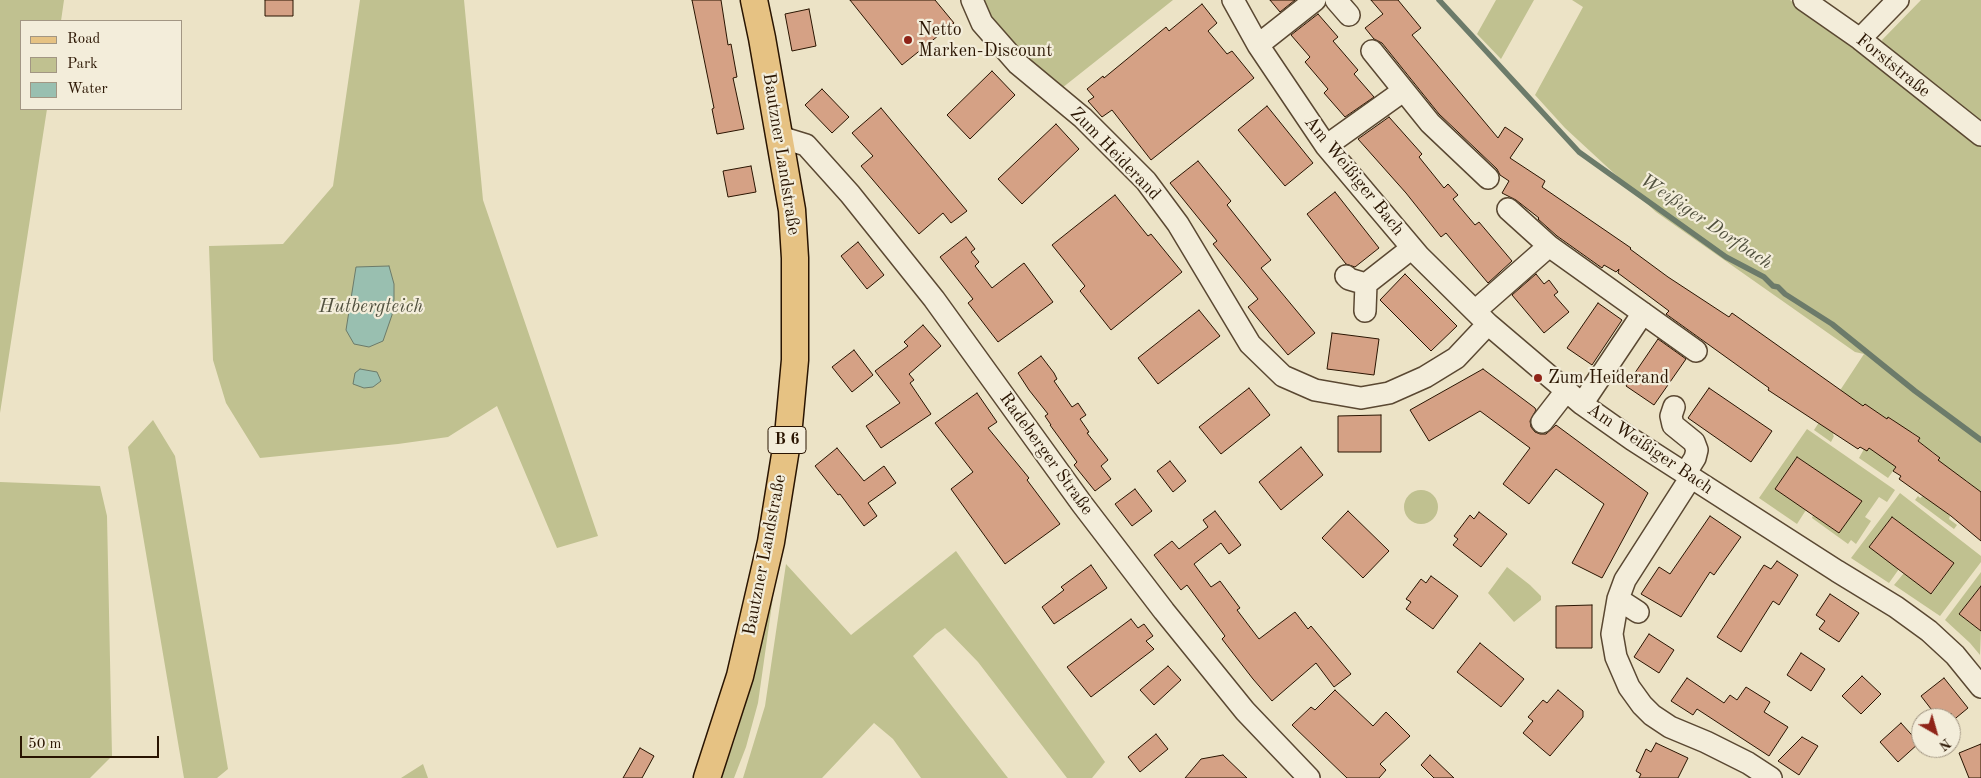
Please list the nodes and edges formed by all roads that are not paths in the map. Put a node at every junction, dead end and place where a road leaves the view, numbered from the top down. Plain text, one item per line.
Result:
1 (754, 0) edge
2 (972, 0) edge
3 (1233, 0) edge
4 (1315, 0) edge
5 (1804, 0) edge
6 (1898, 0) edge
7 (1860, 39) junction
8 (1258, 44) junction
9 (1372, 51) dead end
10 (1403, 91) junction
11 (1981, 135) edge
12 (788, 139) junction
13 (1326, 146) junction
14 (1488, 178) dead end
15 (1508, 209) dead end
16 (1549, 246) junction
17 (1412, 248) junction
18 (1346, 276) dead end
19 (1366, 284) junction
20 (1365, 311) dead end
21 (1643, 313) junction
22 (1482, 317) junction
23 (1696, 351) dead end
24 (1574, 397) junction
25 (1674, 407) dead end
26 (1542, 422) dead end
27 (1688, 476) junction
28 (1618, 599) junction
29 (1638, 612) dead end
30 (1981, 687) edge
31 (707, 778) edge
32 (1309, 778) edge
33 (1771, 778) edge

1 - 12 main road, Bautzner Landstraße / B 6
2 - 22 street, Zum Heiderand
3 - 8 street, Am Weißiger Bach
4 - 8 street
5 - 7 street, Forststraße
6 - 7 street
7 - 11 street, Forststraße
8 - 13 street, Am Weißiger Bach
9 - 10 street
10 - 13 street
10 - 14 street
12 - 31 main road, Bautzner Landstraße / B 6
12 - 32 street, Radeberger Straße
13 - 17 street, Am Weißiger Bach
15 - 16 street
16 - 21 street
16 - 22 street, Zum Heiderand
17 - 19 street
17 - 22 street, Am Weißiger Bach
18 - 19 street
19 - 20 street
21 - 23 street
21 - 24 street
22 - 24 street, Am Weißiger Bach
24 - 26 street
24 - 27 street, Am Weißiger Bach
25 - 27 street
27 - 28 street
27 - 30 street, Am Weißiger Bach
28 - 29 street
28 - 33 street

